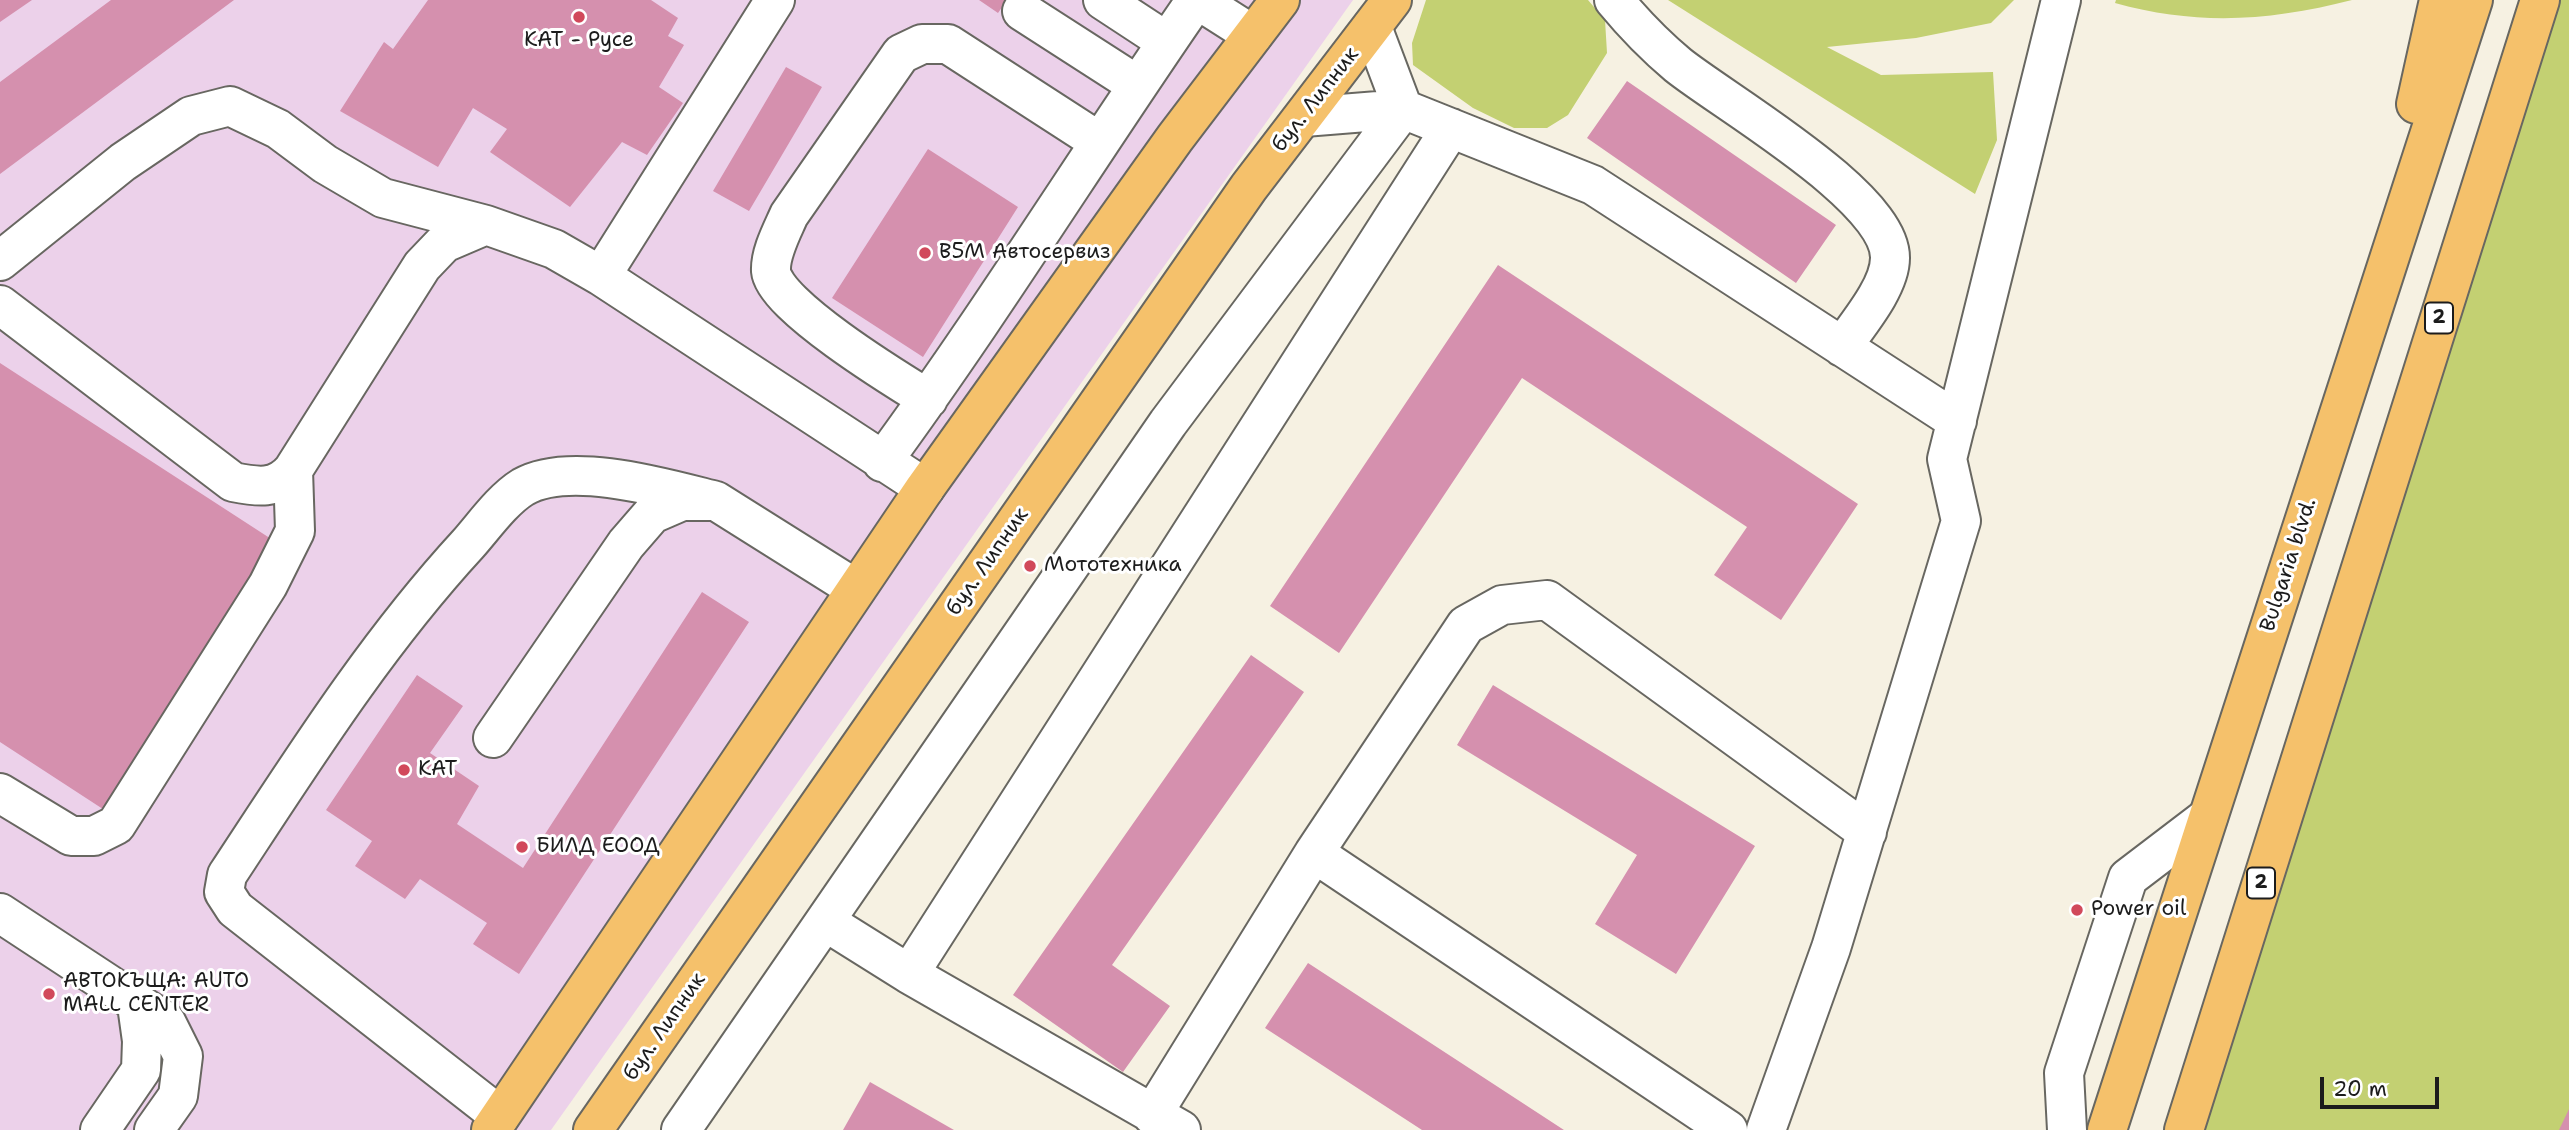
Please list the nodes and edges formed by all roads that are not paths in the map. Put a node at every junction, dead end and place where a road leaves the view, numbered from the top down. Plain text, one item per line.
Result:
1 (775, 0) edge
2 (1103, 0) edge
3 (1197, 0) edge
4 (1280, 0) edge
5 (1614, 0) edge
6 (2060, 0) edge
7 (2439, 0) edge
8 (2473, 0) edge
9 (2540, 0) edge
10 (1022, 11) dead end
11 (1382, 14) edge
12 (1253, 35) junction
13 (1167, 42) junction
14 (1138, 85) junction
15 (1403, 109) junction
16 (1304, 117) junction
17 (1451, 128) junction
18 (1098, 141) junction
19 (486, 225) junction
20 (0, 261) edge
21 (601, 276) junction
22 (0, 305) edge
23 (2372, 309) junction
24 (1842, 346) junction
25 (928, 399) junction
26 (1957, 421) junction
27 (882, 462) junction
28 (293, 470) junction
29 (925, 488) junction
30 (716, 501) junction
31 (856, 589) junction
32 (493, 738) dead end
33 (0, 793) edge
34 (2208, 817) junction
35 (1867, 832) junction
36 (1314, 853) junction
37 (0, 913) edge
38 (826, 922) junction
39 (909, 974) junction
40 (137, 1005) junction
41 (1166, 1122) edge
42 (504, 1125) edge
43 (100, 1130) edge
44 (154, 1130) edge
45 (593, 1130) edge
46 (681, 1130) edge
47 (1728, 1130) edge
48 (1766, 1130) edge
49 (2067, 1130) edge
50 (2108, 1130) edge
51 (2184, 1130) edge

1 - 21 lane
2 - 13 lane
3 - 12 lane
3 - 13 lane
4 - 12 main road
5 - 24 lane
6 - 26 lane
7 - 23 main road
8 - 23 main road, Bulgaria blvd.
9 - 51 main road, 2
10 - 14 lane
11 - 15 lane
11 - 16 main road, бул. Липник
12 - 29 main road
13 - 14 lane
14 - 18 lane
15 - 16 lane
15 - 17 lane
15 - 38 lane
16 - 45 main road, бул. Липник
17 - 24 lane
17 - 39 lane
18 - 25 lane
18 - 25 lane
19 - 20 lane
19 - 21 lane
19 - 28 lane
21 - 27 lane
22 - 28 lane
23 - 34 main road, Bulgaria blvd.
24 - 26 lane
25 - 27 lane
26 - 35 lane
27 - 29 lane
28 - 33 lane
29 - 31 main road
30 - 31 lane
30 - 32 lane
30 - 42 lane
31 - 42 main road
34 - 49 lane
34 - 50 main road, Bulgaria blvd.
35 - 36 lane
35 - 48 lane
36 - 41 lane
36 - 47 lane
37 - 40 lane
38 - 39 lane
38 - 46 lane
39 - 41 lane
40 - 43 lane
40 - 44 lane

